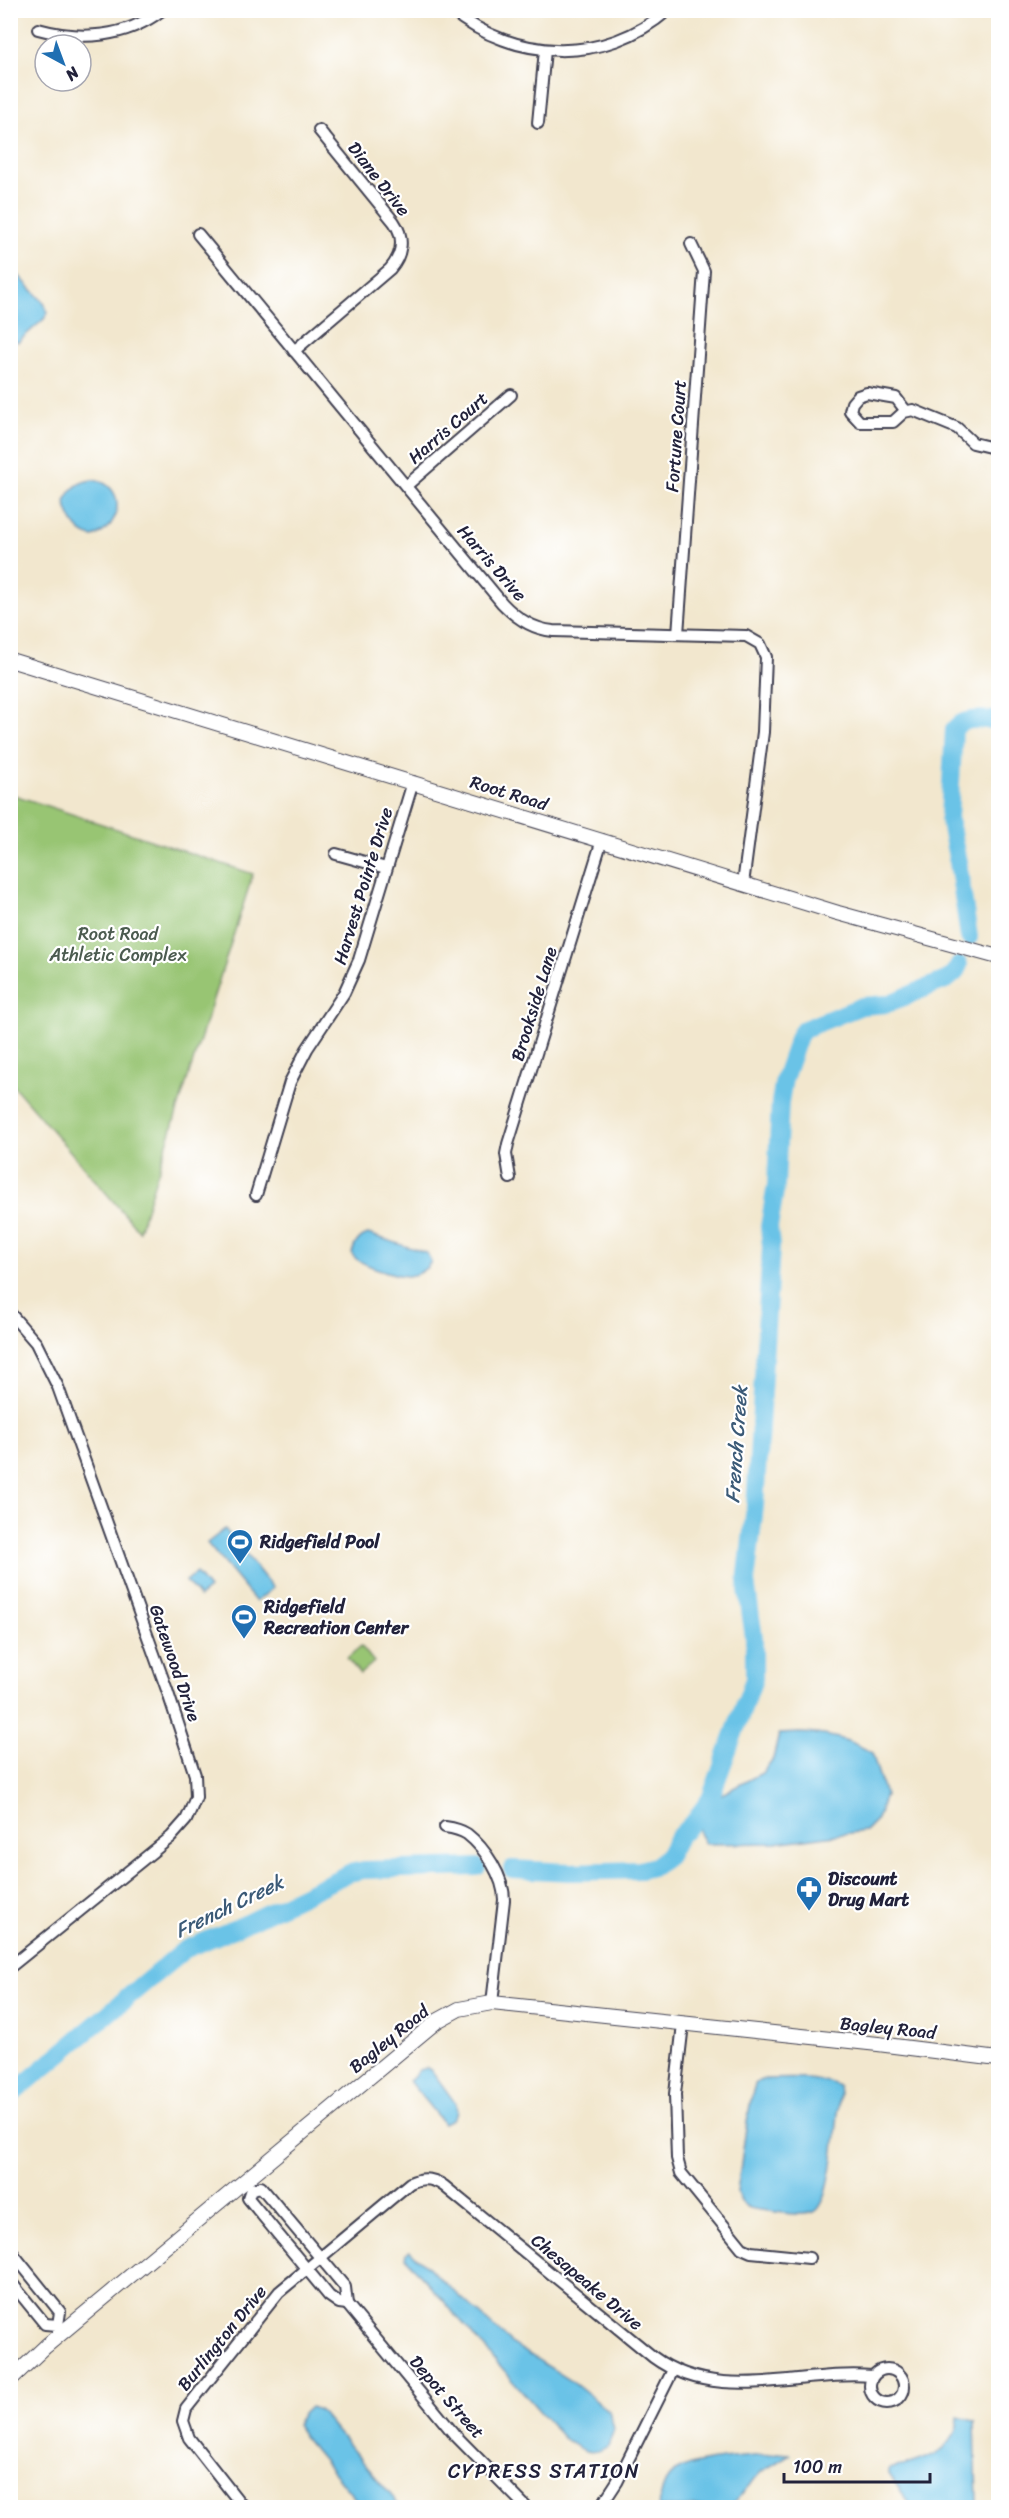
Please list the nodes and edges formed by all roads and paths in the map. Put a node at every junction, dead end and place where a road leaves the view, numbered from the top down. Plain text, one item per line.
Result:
1 (162, 10) edge
2 (451, 10) edge
3 (668, 10) edge
4 (38, 29) dead end
5 (545, 50) junction
6 (538, 123) dead end
7 (319, 130) dead end
8 (198, 234) dead end
9 (691, 244) dead end
10 (294, 351) junction
11 (511, 395) dead end
12 (906, 411) junction
13 (999, 449) edge
14 (406, 486) junction
15 (678, 634) junction
16 (10, 660) edge
17 (413, 783) junction
18 (602, 840) junction
19 (336, 854) dead end
20 (386, 868) junction
21 (743, 884) junction
22 (999, 957) edge
23 (510, 1178) dead end
24 (256, 1195) dead end
25 (10, 1313) edge
26 (445, 1827) dead end
27 (10, 1967) edge
28 (492, 2003) junction
29 (683, 2024) junction
30 (999, 2059) edge
31 (248, 2185) junction
32 (10, 2250) edge
33 (320, 2258) junction
34 (809, 2258) dead end
35 (306, 2269) junction
36 (10, 2282) edge
37 (347, 2304) junction
38 (61, 2328) junction
39 (673, 2370) junction
40 (872, 2376) dead end
41 (10, 2380) edge
42 (244, 2508) edge
43 (527, 2508) edge
44 (600, 2508) edge

1 - 4 street
2 - 5 street
3 - 5 street
5 - 6 street
7 - 10 street, Diane Drive
8 - 10 street, Harris Drive
9 - 15 street, Fortune Court
10 - 14 street, Harris Drive
11 - 14 street, Harris Court
12 - 12 street
12 - 13 street
14 - 15 street, Harris Drive
15 - 21 street, Harris Drive
16 - 17 street, Root Road
17 - 18 street, Root Road
17 - 20 street, Harvest Pointe Drive
18 - 21 street, Root Road
18 - 23 street, Brookside Lane
19 - 20 street
20 - 24 street, Harvest Pointe Drive
21 - 22 street, Root Road
25 - 27 street, Gatewood Drive
26 - 28 street
28 - 29 street, Bagley Road
28 - 31 street, Bagley Road
29 - 30 street, Bagley Road
29 - 34 street
31 - 33 street, Depot Street
31 - 35 street, Depot Street
31 - 38 street, Bagley Road
32 - 38 street
33 - 35 street, Burlington Drive
33 - 37 street, Depot Street
33 - 39 street, Chesapeake Drive
35 - 37 street, Depot Street
35 - 42 street, Burlington Drive
36 - 38 street
37 - 43 street, Depot Street
38 - 41 street, Bagley Road
39 - 40 street, Chesapeake Drive
39 - 44 street

